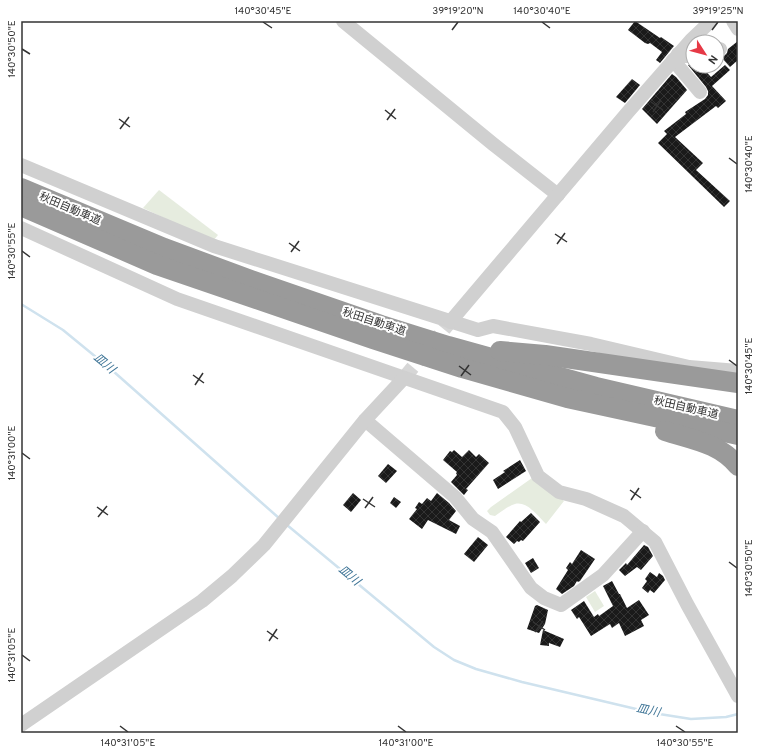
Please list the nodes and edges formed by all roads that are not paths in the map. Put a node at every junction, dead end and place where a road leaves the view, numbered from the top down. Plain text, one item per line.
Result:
1 (343, 21) edge
2 (711, 21) edge
3 (733, 21) edge
4 (738, 28) edge
5 (685, 56) edge
6 (675, 57) junction
7 (700, 92) dead end
8 (21, 165) edge
9 (21, 188) edge
10 (558, 195) junction
11 (21, 206) edge
12 (21, 228) edge
13 (450, 322) junction
14 (448, 346) junction
15 (738, 371) edge
16 (404, 378) junction
17 (738, 383) edge
18 (567, 398) junction
19 (365, 420) junction
20 (738, 420) edge
21 (738, 435) edge
22 (738, 466) edge
23 (643, 531) junction
24 (738, 696) edge
25 (21, 725) edge

1 - 10 street
2 - 6 street
3 - 4 street
5 - 6 street
6 - 7 street
6 - 10 street
8 - 13 street
9 - 14 highway, 秋田自動車道
10 - 13 street
11 - 18 highway, 秋田自動車道
12 - 16 street
13 - 15 street
14 - 17 highway
14 - 20 highway, 秋田自動車道
16 - 19 street
16 - 23 street
18 - 21 highway, 秋田自動車道
18 - 22 highway
19 - 23 street
19 - 25 street
23 - 24 street

